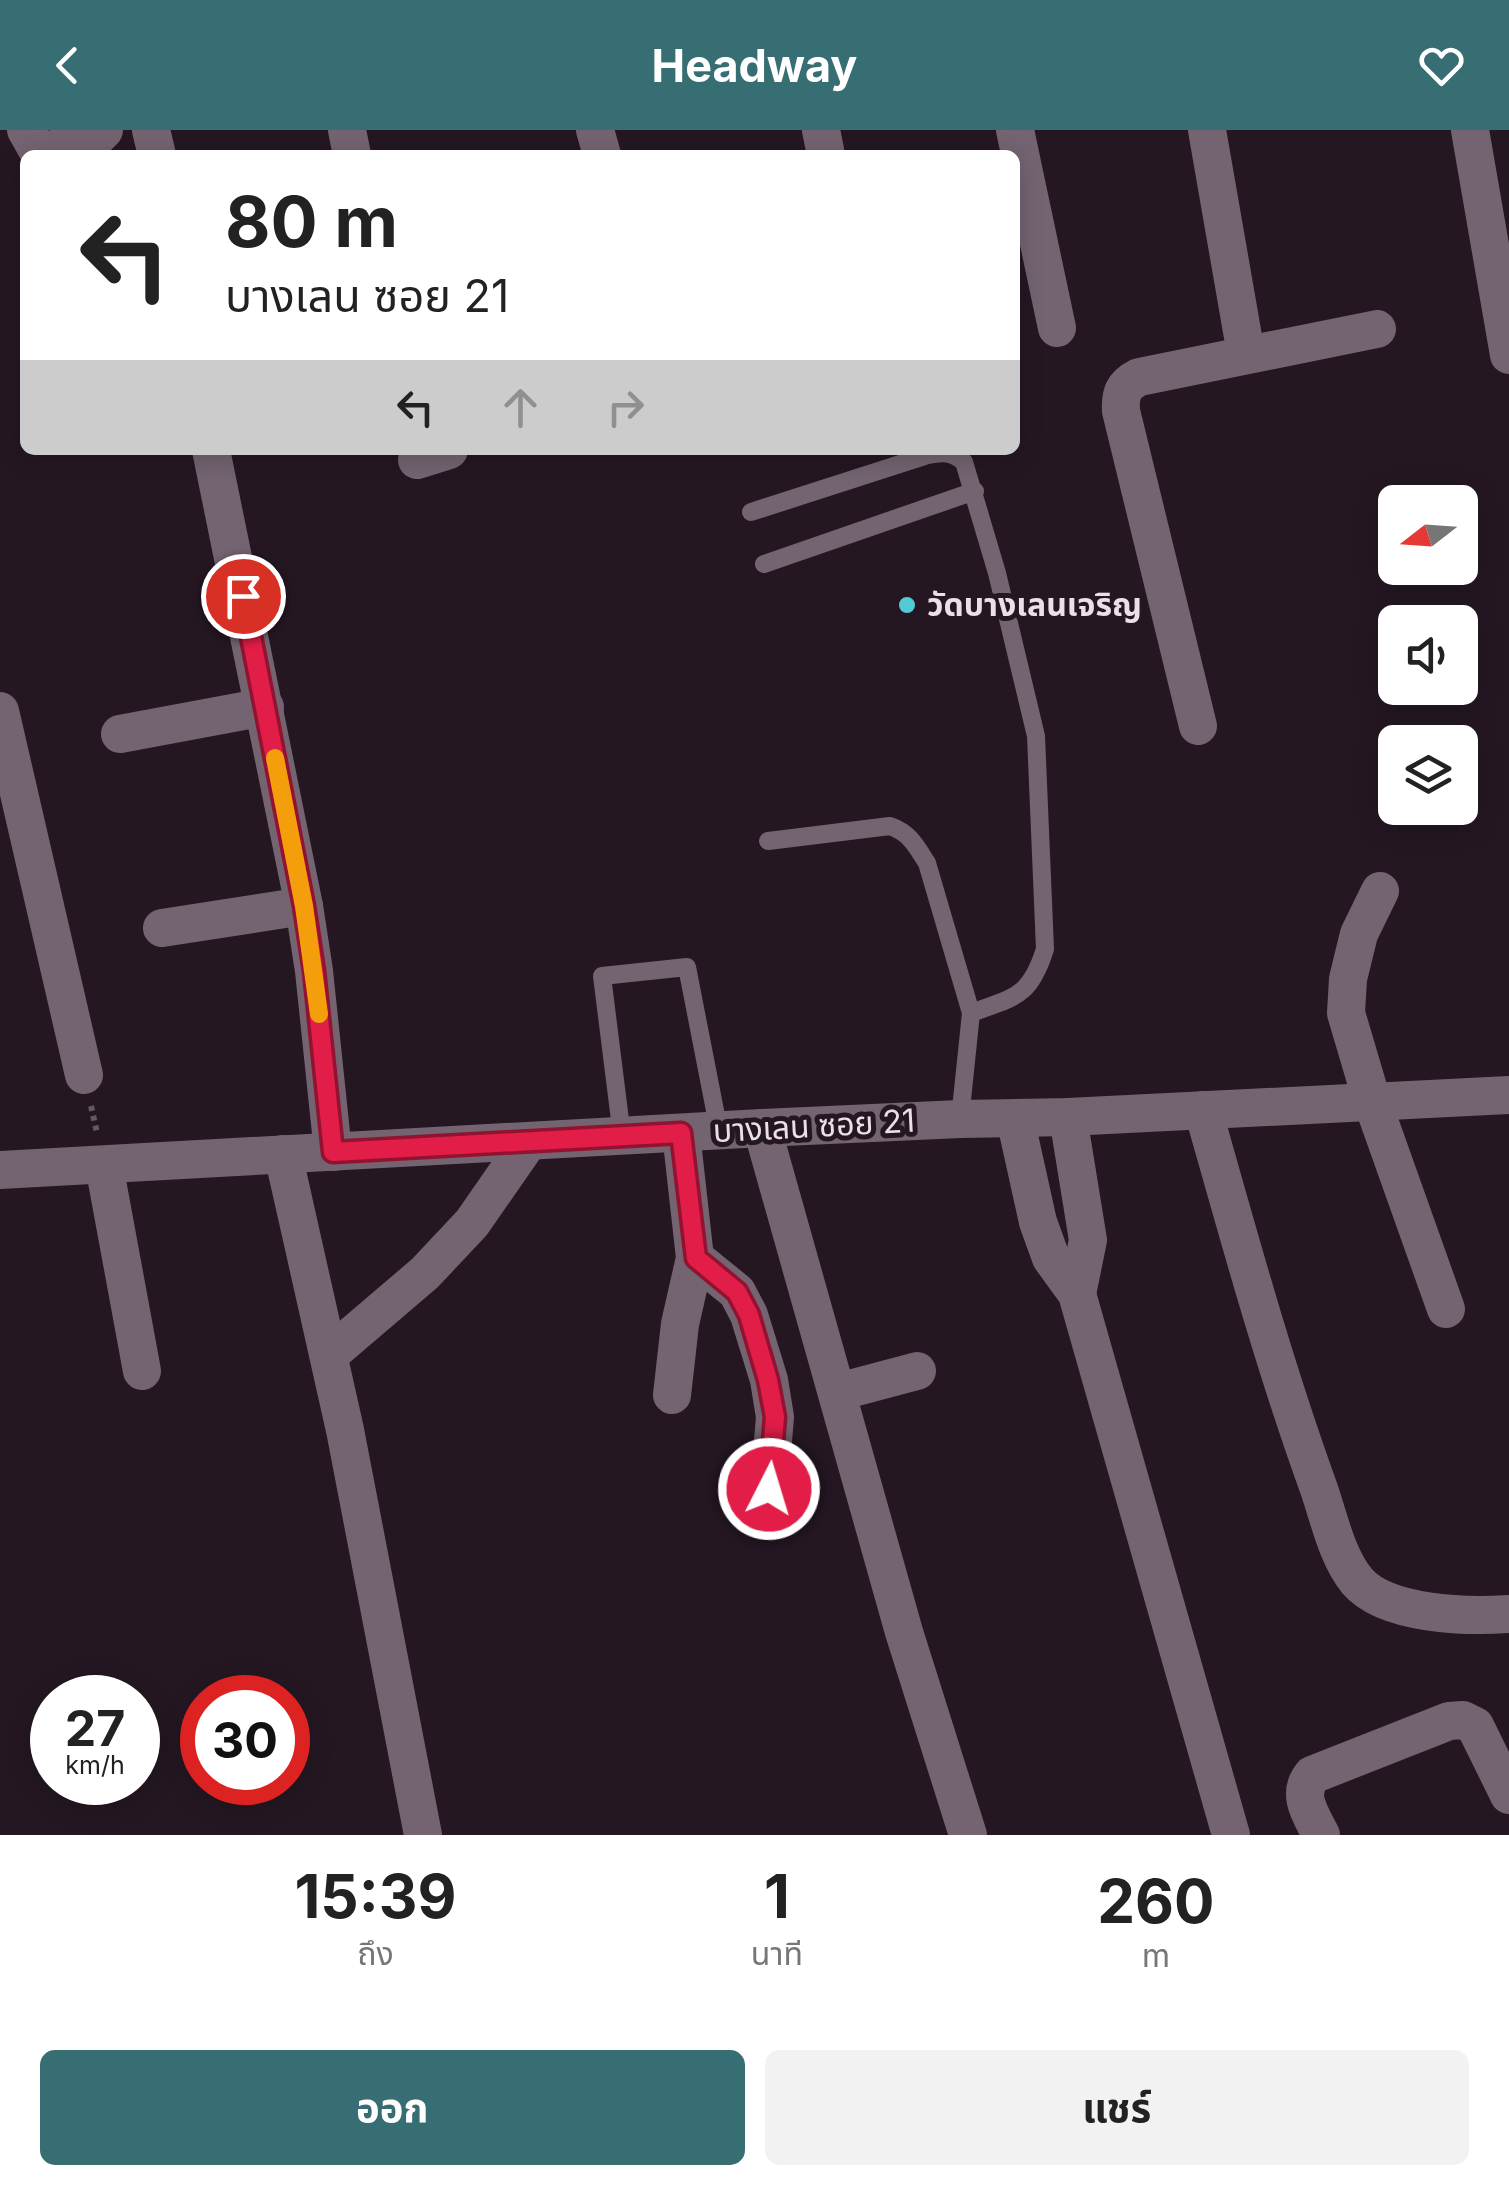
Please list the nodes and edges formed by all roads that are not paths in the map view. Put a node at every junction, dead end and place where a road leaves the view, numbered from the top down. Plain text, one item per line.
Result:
1 (104, 130) edge
2 (1016, 130) edge
3 (1207, 130) edge
4 (1470, 130) edge
5 (50, 150) edge
6 (1494, 170) edge
7 (1057, 328) dead end
8 (1378, 330) dead end
9 (1246, 354) junction
10 (1509, 355) edge
11 (222, 455) edge
12 (933, 455) edge
13 (956, 455) edge
14 (975, 491) junction
15 (751, 512) dead end
16 (764, 564) dead end
17 (264, 707) junction
18 (0, 711) edge
19 (1198, 726) dead end
20 (120, 734) dead end
21 (768, 841) dead end
22 (1380, 891) dead end
23 (304, 906) junction
24 (162, 928) dead end
25 (971, 1013) junction
26 (84, 1076) road end
27 (1509, 1094) edge
28 (1372, 1101) junction
29 (1202, 1110) junction
30 (1068, 1117) junction
31 (960, 1118) junction
32 (1015, 1118) junction
33 (762, 1128) junction
34 (719, 1131) junction
35 (681, 1133) junction
36 (622, 1136) junction
37 (529, 1141) junction
38 (333, 1152) junction
39 (283, 1154) junction
40 (104, 1165) junction
41 (0, 1170) edge
42 (696, 1258) junction
43 (1077, 1294) junction
44 (1446, 1308) dead end
45 (329, 1355) junction
46 (142, 1371) dead end
47 (917, 1371) dead end
48 (838, 1392) junction
49 (672, 1395) dead end
50 (769, 1489) dead end
51 (1509, 1614) edge
52 (1509, 1795) edge
53 (423, 1835) edge
54 (968, 1835) edge
55 (1231, 1835) edge
56 (1321, 1835) edge

1 - 5 street
2 - 7 street
3 - 9 street
4 - 6 street
6 - 10 street
8 - 9 street
9 - 19 street
11 - 17 street
12 - 15 lane
13 - 14 lane
14 - 16 lane
14 - 25 lane
17 - 20 street
17 - 23 street
18 - 26 street
21 - 25 lane
22 - 28 street
23 - 24 street
23 - 38 street
25 - 31 lane
27 - 28 street, บางเลน ซอย 21
28 - 29 street, บางเลน ซอย 21
28 - 44 street
29 - 30 street, บางเลน ซอย 21
29 - 51 street
30 - 32 street, บางเลน ซอย 21
30 - 43 street
31 - 32 street, บางเลน ซอย 21
31 - 33 street, บางเลน ซอย 21
32 - 43 street
33 - 34 street, บางเลน ซอย 21
33 - 48 street
34 - 35 street, บางเลน ซอย 21
34 - 36 lane
35 - 36 street, บางเลน ซอย 21
35 - 42 street
36 - 37 street, บางเลน ซอย 21
37 - 38 street, บางเลน ซอย 21
37 - 45 street
38 - 39 street, บางเลน ซอย 21
39 - 40 street, บางเลน ซอย 21
39 - 45 street
40 - 41 street, บางเลน ซอย 21
40 - 46 street
42 - 49 street
42 - 50 street
43 - 55 street
45 - 53 street
47 - 48 street
48 - 54 street
52 - 56 street

